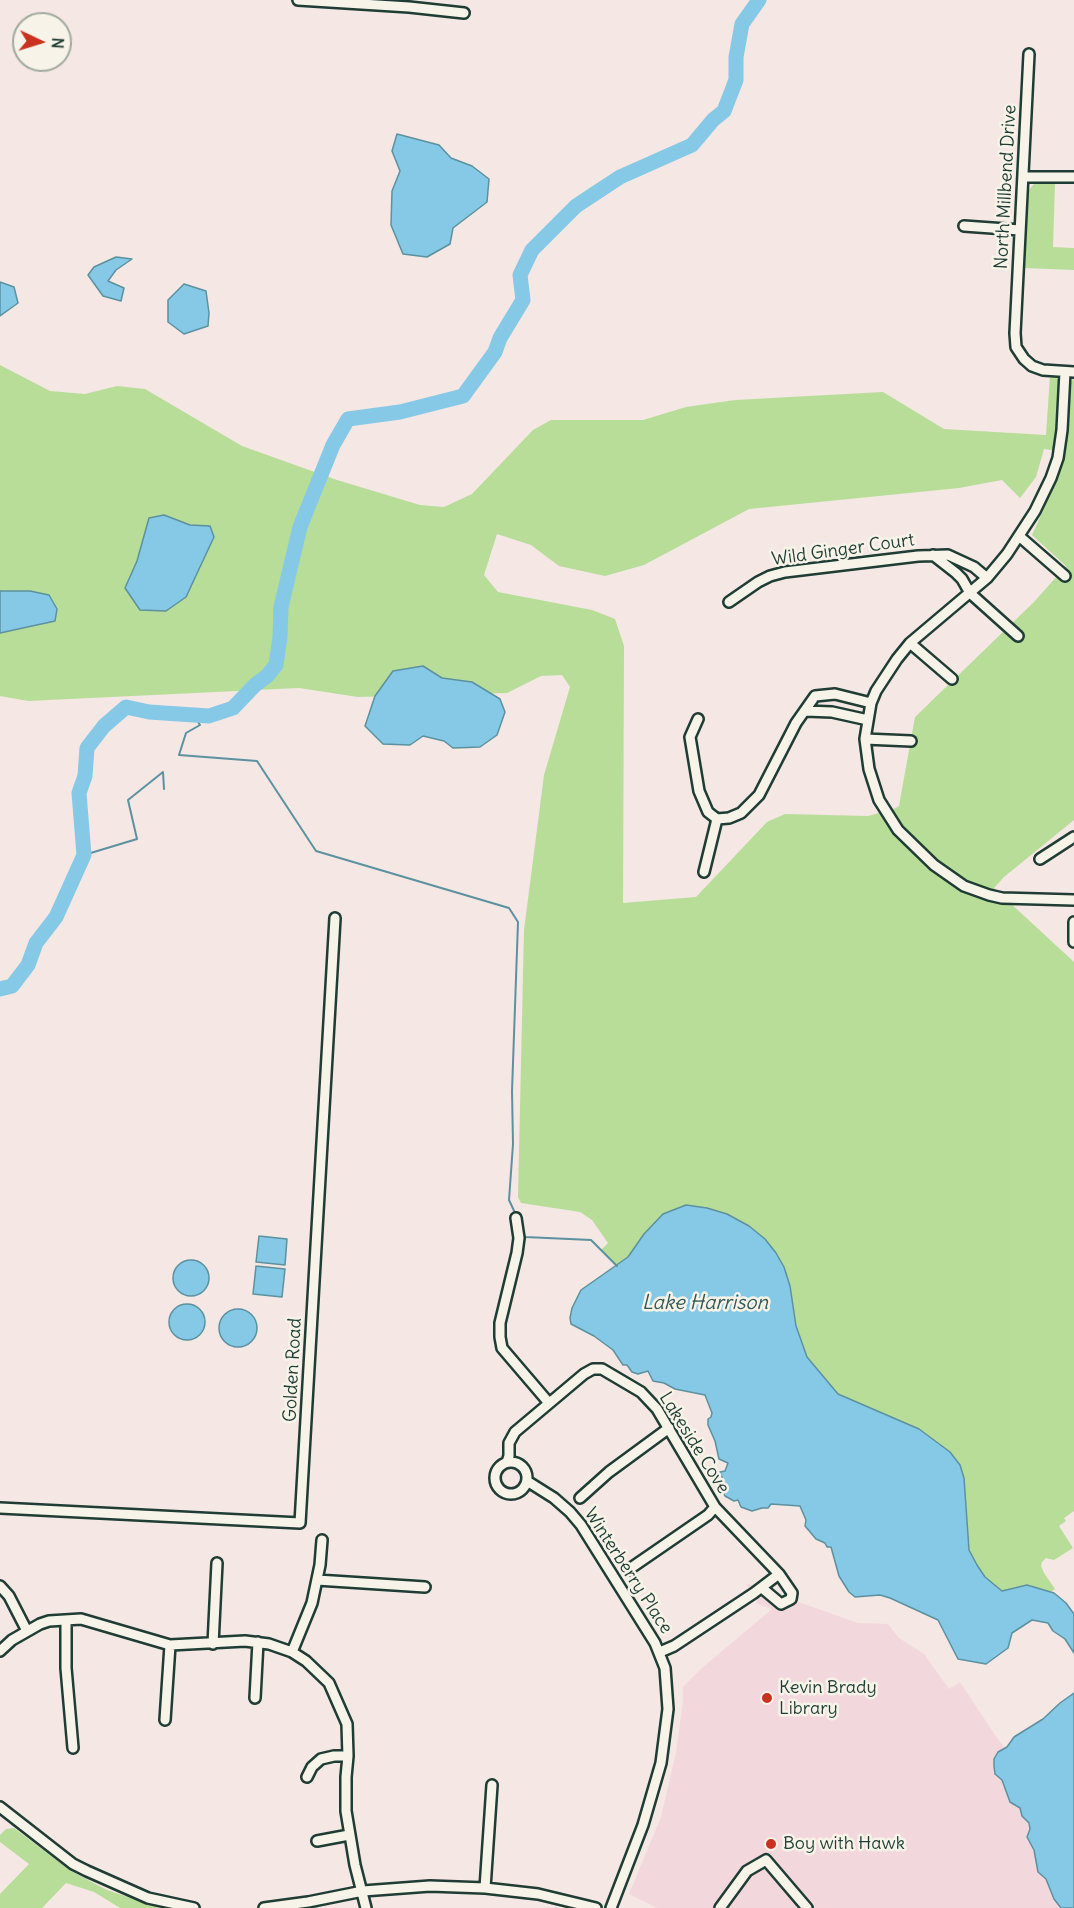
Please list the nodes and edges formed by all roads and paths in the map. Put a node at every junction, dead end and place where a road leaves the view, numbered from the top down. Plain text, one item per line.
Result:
1 (298, 0) edge
2 (412, 4) edge
3 (464, 13) dead end
4 (1029, 54) dead end
5 (1023, 177) junction
6 (1074, 177) edge
7 (964, 226) dead end
8 (1020, 230) junction
9 (1069, 372) edge
10 (1018, 536) junction
11 (933, 555) junction
12 (1065, 576) dead end
13 (987, 578) junction
14 (970, 594) junction
15 (729, 602) dead end
16 (1018, 636) dead end
17 (910, 643) junction
18 (952, 679) dead end
19 (871, 703) junction
20 (806, 711) junction
21 (698, 719) dead end
22 (868, 720) junction
23 (865, 739) junction
24 (911, 741) dead end
25 (717, 819) junction
26 (1074, 837) edge
27 (1040, 859) dead end
28 (704, 872) dead end
29 (1074, 900) edge
30 (335, 918) dead end
31 (1074, 922) edge
32 (1074, 942) edge
33 (516, 1218) dead end
34 (549, 1403) junction
35 (669, 1428) junction
36 (507, 1462) junction
37 (527, 1481) junction
38 (580, 1498) dead end
39 (0, 1508) edge
40 (715, 1508) junction
41 (322, 1540) dead end
42 (217, 1563) dead end
43 (628, 1570) dead end
44 (779, 1574) junction
45 (317, 1580) junction
46 (0, 1586) edge
47 (426, 1587) dead end
48 (762, 1588) junction
49 (66, 1620) junction
50 (27, 1631) junction
51 (258, 1642) junction
52 (213, 1644) junction
53 (170, 1645) junction
54 (0, 1651) edge
55 (292, 1652) junction
56 (660, 1652) junction
57 (255, 1698) dead end
58 (165, 1720) dead end
59 (73, 1748) dead end
60 (348, 1756) junction
61 (307, 1777) dead end
62 (492, 1785) dead end
63 (3, 1810) edge
64 (0, 1822) edge
65 (349, 1835) junction
66 (317, 1841) dead end
67 (485, 1888) junction
68 (363, 1891) junction
69 (194, 1908) edge
70 (264, 1908) edge
71 (366, 1908) edge
72 (596, 1908) edge
73 (610, 1908) edge
74 (720, 1908) edge
75 (807, 1908) edge

1 - 2 street
2 - 3 street
4 - 5 street, North Millbend Drive
5 - 6 street
5 - 8 street, North Millbend Drive
7 - 8 street
8 - 9 street, North Millbend Drive
9 - 10 street
10 - 12 street
10 - 13 street
11 - 13 street, Wild Ginger Court
11 - 14 street, Wild Ginger Court
11 - 15 street, Wild Ginger Court
13 - 14 street
14 - 16 street, Wild Ginger Court
14 - 17 street
17 - 18 street
17 - 19 street
19 - 20 street
19 - 22 street
20 - 22 street
20 - 25 street
21 - 25 street
22 - 23 street
23 - 24 street
23 - 29 street
25 - 28 street
26 - 27 street
30 - 39 street, Golden Road
31 - 32 street
33 - 34 street
34 - 35 street, Lakeside Cove
34 - 36 street, Lakeside Cove
35 - 38 street
35 - 40 street, Lakeside Cove
36 - 37 street, Winterberry Place
36 - 37 street
37 - 56 street, Winterberry Place
40 - 43 street
40 - 44 street, Lakeside Cove
41 - 45 street
42 - 52 street
44 - 48 street
44 - 48 street, Lakeside Cove
45 - 47 street
45 - 55 street
46 - 50 street
48 - 56 street
49 - 50 street
49 - 53 street
49 - 59 street
50 - 54 street
51 - 52 street
51 - 55 street
51 - 57 street
52 - 53 street
53 - 58 street
55 - 60 street
56 - 73 street, Winterberry Place
60 - 61 street
60 - 65 street
62 - 67 street
63 - 64 street
63 - 69 street
65 - 66 street
65 - 68 street
67 - 68 street
67 - 72 street
68 - 70 street
68 - 71 street
74 - 75 street

